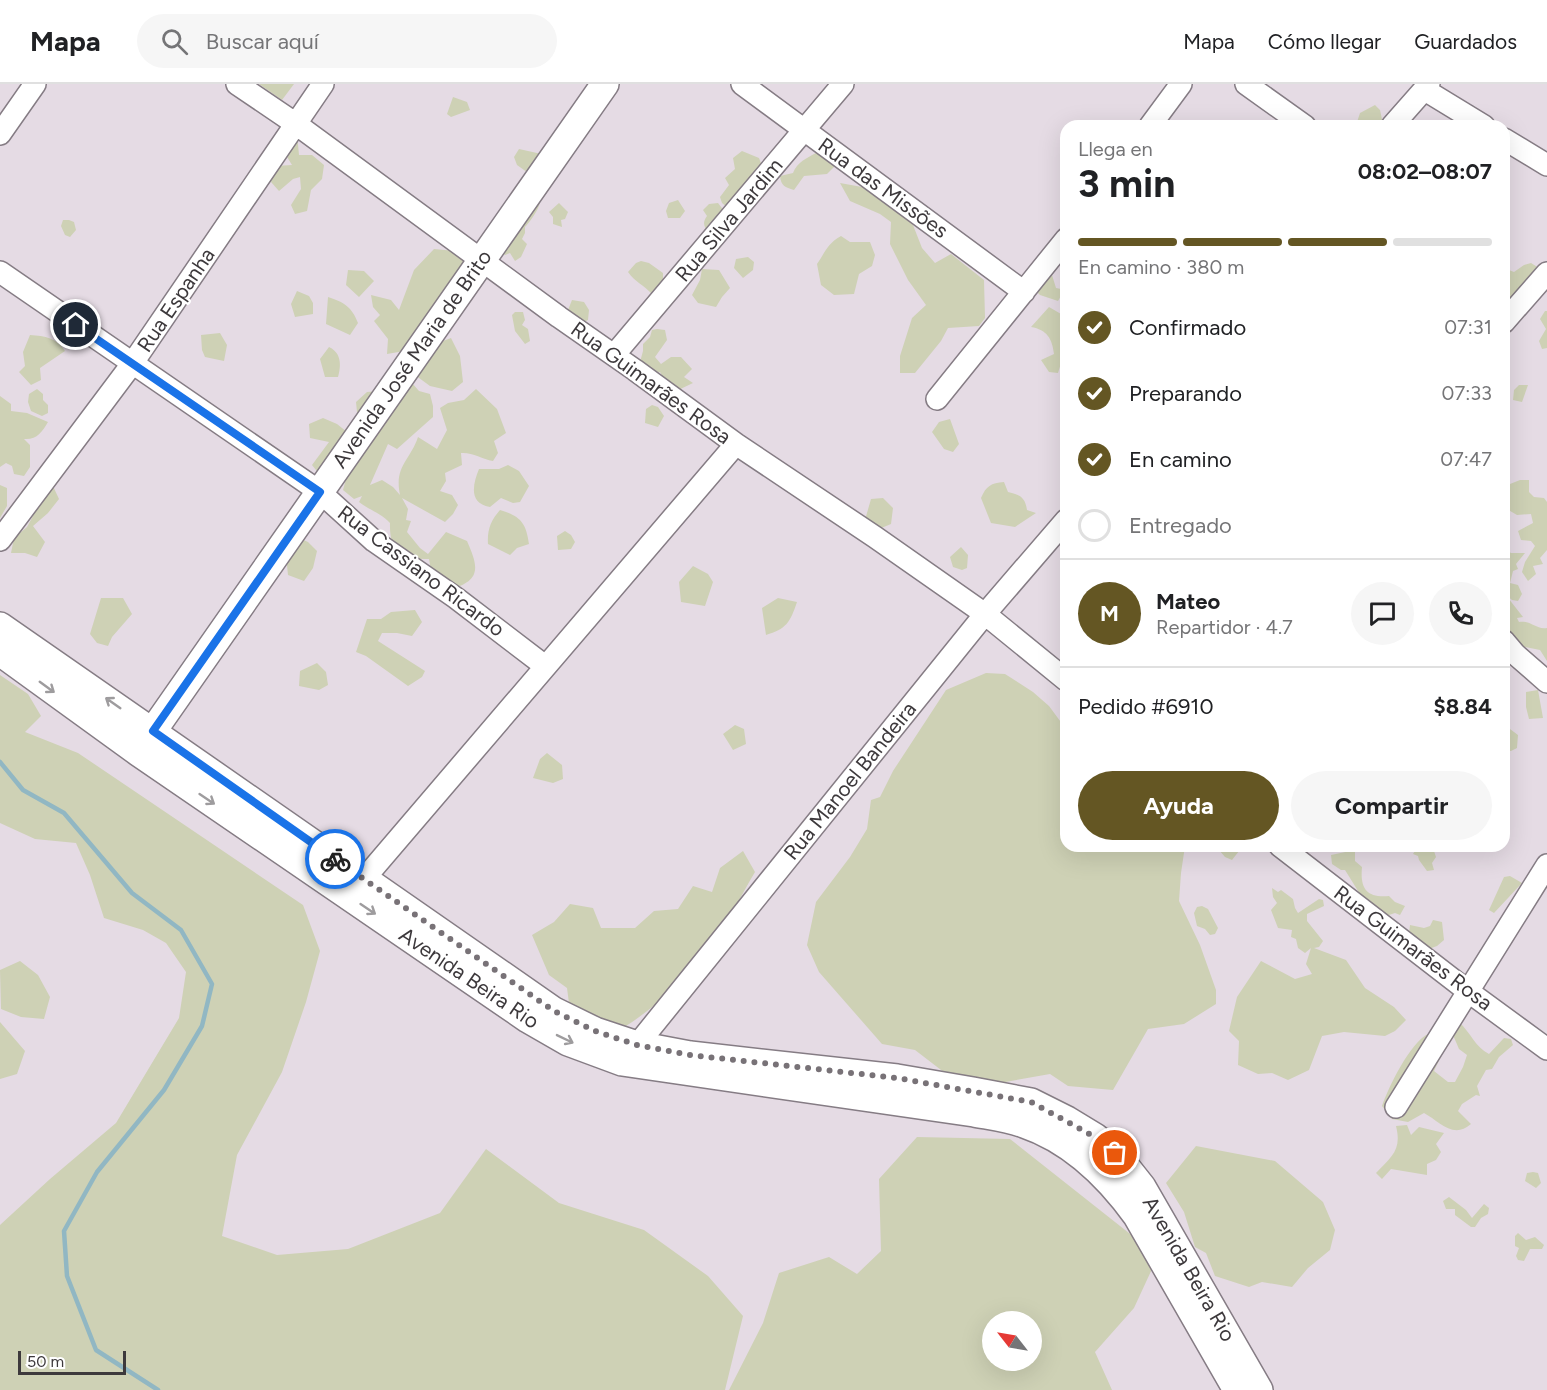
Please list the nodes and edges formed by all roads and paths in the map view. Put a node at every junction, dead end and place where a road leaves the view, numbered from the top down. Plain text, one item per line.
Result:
1 (34, 84) edge
2 (237, 84) edge
3 (323, 84) edge
4 (605, 84) edge
5 (742, 84) edge
6 (843, 84) edge
7 (1180, 84) edge
8 (1246, 84) edge
9 (1427, 87) edge
10 (1154, 120) edge
11 (1297, 120) edge
12 (1397, 120) edge
13 (1475, 120) edge
14 (296, 124) junction
15 (805, 130) junction
16 (0, 134) edge
17 (1510, 143) edge
18 (1547, 165) edge
19 (1060, 247) edge
20 (481, 259) junction
21 (0, 272) edge
22 (1547, 273) edge
23 (1024, 292) junction
24 (1510, 315) edge
25 (614, 355) junction
26 (132, 364) junction
27 (937, 399) dead end
28 (736, 444) junction
29 (320, 492) junction
30 (1060, 527) edge
31 (0, 540) edge
32 (985, 614) junction
33 (0, 626) edge
34 (0, 652) edge
35 (1510, 654) edge
36 (545, 666) junction
37 (1060, 675) edge
38 (1547, 682) edge
39 (145, 742) junction
40 (1288, 852) edge
41 (1547, 865) edge
42 (364, 879) junction
43 (1469, 992) junction
44 (637, 1045) junction
45 (1547, 1049) edge
46 (895, 1090) junction
47 (1396, 1107) dead end
48 (1237, 1390) edge
49 (1259, 1390) edge

1 - 16 street
2 - 14 street, Rua Guimarães Rosa
3 - 14 street, Rua Espanha
4 - 20 main road, Avenida José Maria de Brito
5 - 15 street, Rua das Missões
6 - 15 street, Rua Silva Jardim
7 - 10 street
8 - 11 street
9 - 12 street
9 - 13 street
14 - 20 street, Rua Guimarães Rosa
14 - 26 street, Rua Espanha
15 - 23 street, Rua das Missões
15 - 25 street, Rua Silva Jardim
17 - 18 street
19 - 23 street
20 - 25 street, Rua Guimarães Rosa
20 - 29 main road, Avenida José Maria de Brito
21 - 26 street, Rua Cassiano Ricardo
22 - 24 street
23 - 27 street
25 - 28 street, Rua Guimarães Rosa
26 - 29 street, Rua Cassiano Ricardo
26 - 31 street, Rua Espanha
28 - 32 street, Rua Guimarães Rosa
28 - 36 street
29 - 36 street, Rua Cassiano Ricardo
29 - 39 main road, Avenida José Maria de Brito
30 - 32 street, Rua Manoel Bandeira
32 - 37 street, Rua Guimarães Rosa
32 - 44 street, Rua Manoel Bandeira
39 -> 33 main road, Avenida Beira Rio
34 -> 39 main road, Avenida Beira Rio
35 - 38 street
36 - 42 street
39 - 42 main road, Avenida Beira Rio
39 -> 46 main road, Avenida Beira Rio
40 - 43 street, Rua Guimarães Rosa
41 - 43 street
42 - 44 main road, Avenida Beira Rio
43 - 45 street, Rua Guimarães Rosa
43 - 47 street
44 - 46 main road, Avenida Beira Rio
46 - 48 main road, Avenida Beira Rio
46 - 49 main road, Avenida Beira Rio

